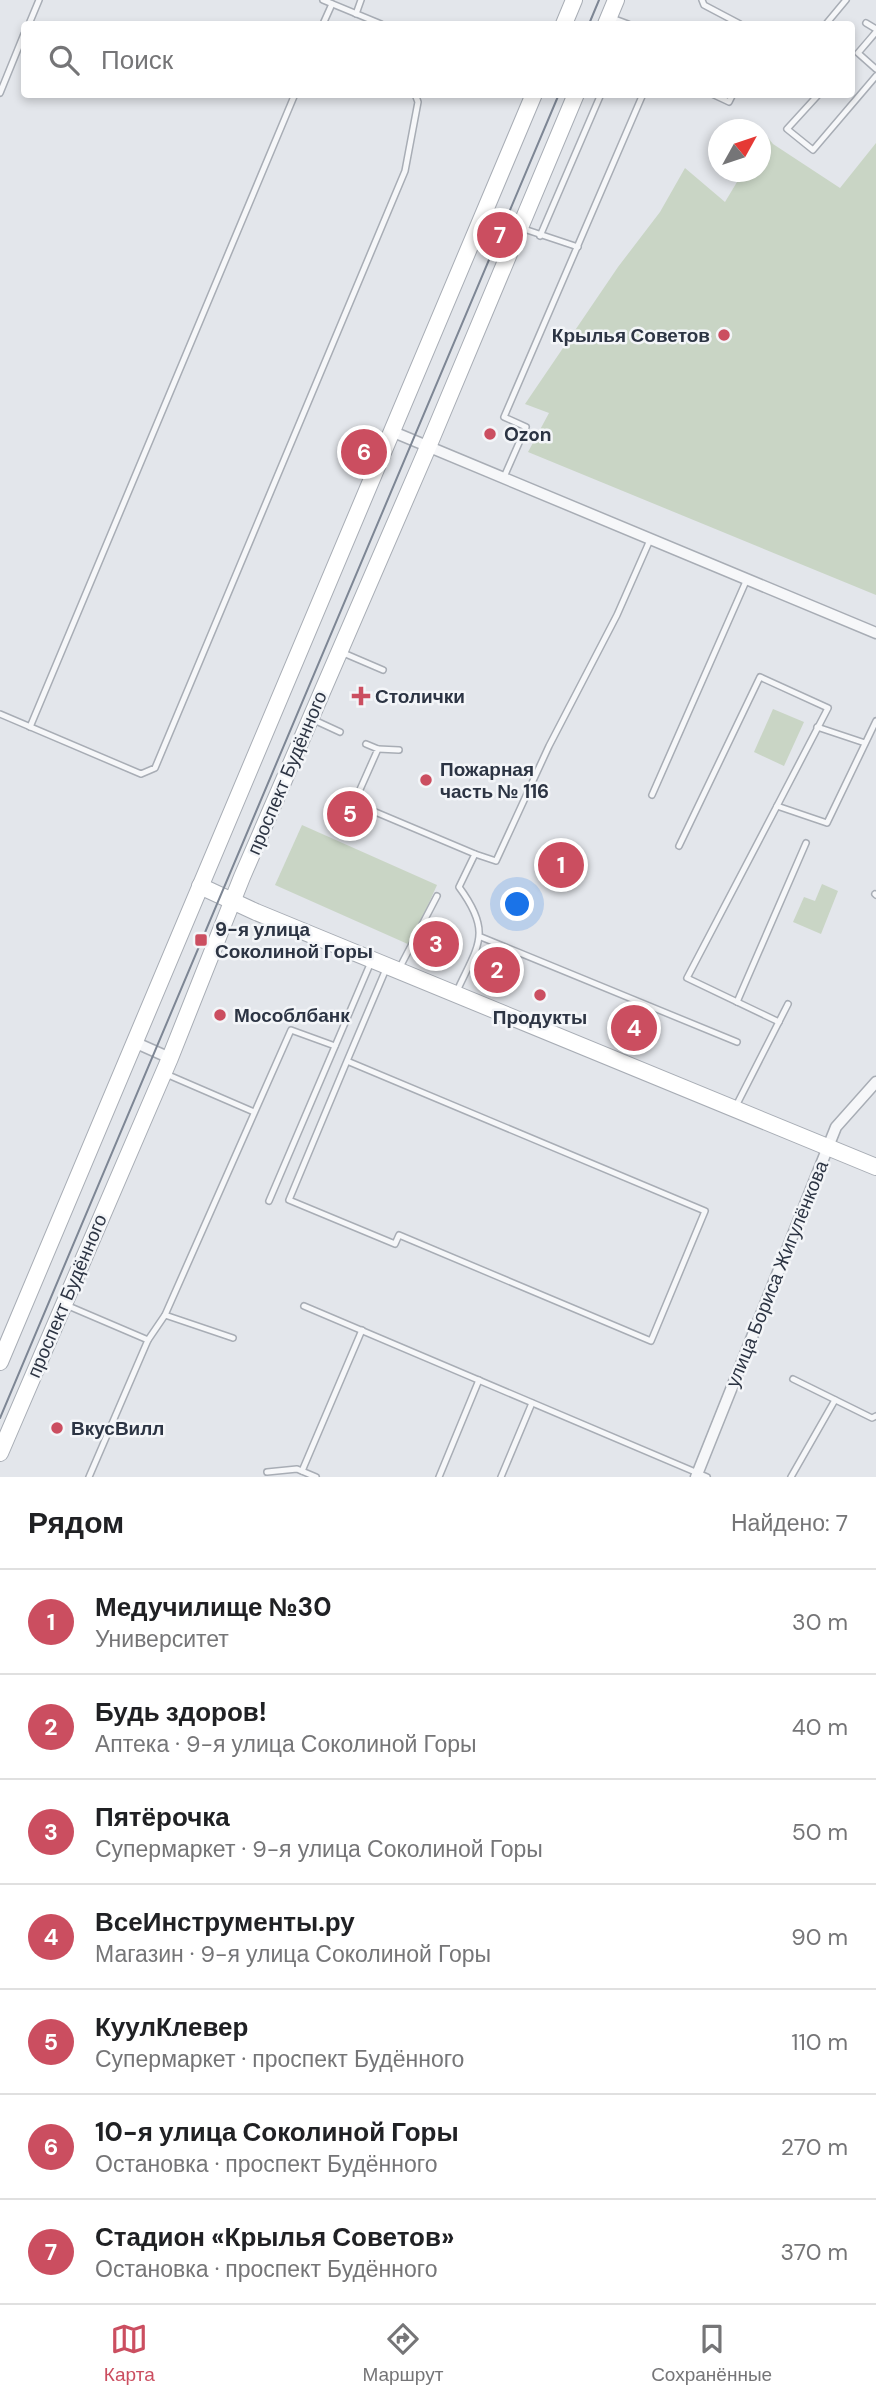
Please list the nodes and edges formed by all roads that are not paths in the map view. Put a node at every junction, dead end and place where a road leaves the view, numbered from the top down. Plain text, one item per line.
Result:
1 (39, 0) edge
2 (323, 0) edge
3 (361, 0) edge
4 (574, 0) edge
5 (616, 0) edge
6 (702, 0) edge
7 (846, 0) edge
8 (332, 4) junction
9 (356, 14) junction
10 (30, 21) edge
11 (324, 21) edge
12 (374, 21) edge
13 (565, 21) edge
14 (607, 21) edge
15 (734, 21) edge
16 (828, 21) edge
17 (866, 23) dead end
18 (876, 31) edge
19 (21, 41) edge
20 (858, 53) junction
21 (855, 56) edge
22 (876, 68) edge
23 (876, 76) edge
24 (0, 93) edge
25 (293, 98) edge
26 (416, 98) edge
27 (532, 98) edge
28 (571, 98) edge
29 (599, 98) edge
30 (641, 98) edge
31 (815, 98) edge
32 (520, 228) junction
33 (540, 236) junction
34 (578, 247) junction
35 (391, 431) junction
36 (428, 447) junction
37 (503, 479) junction
38 (651, 540) junction
39 (747, 579) junction
40 (876, 633) edge
41 (340, 651) junction
42 (383, 670) dead end
43 (0, 714) edge
44 (311, 719) junction
45 (876, 721) edge
46 (30, 727) junction
47 (817, 727) junction
48 (340, 732) dead end
49 (865, 743) junction
50 (366, 744) dead end
51 (378, 749) junction
52 (400, 750) dead end
53 (652, 796) dead end
54 (777, 806) junction
55 (806, 843) dead end
56 (680, 846) dead end
57 (475, 855) junction
58 (200, 886) junction
59 (437, 895) dead end
60 (233, 901) junction
61 (708, 919) dead end
62 (716, 922) junction
63 (481, 937) junction
64 (386, 965) junction
65 (456, 994) junction
66 (737, 1002) junction
67 (788, 1004) dead end
68 (779, 1022) junction
69 (134, 1042) junction
70 (737, 1042) dead end
71 (335, 1046) junction
72 (348, 1061) junction
73 (166, 1065) junction
74 (876, 1082) edge
75 (734, 1108) junction
76 (254, 1112) junction
77 (828, 1148) junction
78 (876, 1167) edge
79 (269, 1201) dead end
80 (63, 1304) junction
81 (304, 1306) dead end
82 (165, 1315) junction
83 (362, 1330) junction
84 (233, 1338) dead end
85 (148, 1340) junction
86 (0, 1362) edge
87 (793, 1379) dead end
88 (479, 1380) junction
89 (835, 1400) junction
90 (532, 1403) junction
91 (876, 1416) edge
92 (0, 1453) edge
93 (302, 1471) junction
94 (267, 1472) dead end
95 (700, 1476) edge
96 (89, 1477) edge
97 (316, 1477) edge
98 (439, 1477) edge
99 (501, 1477) edge
100 (791, 1477) edge

1 - 10 lane
2 - 8 lane
3 - 9 lane
4 - 13 main road
5 - 14 main road
6 - 15 lane
7 - 16 lane
8 - 9 lane
8 - 11 lane
9 - 12 lane
17 - 18 lane
18 - 20 lane
19 - 24 lane
20 - 21 lane
20 - 22 lane
23 - 31 lane
25 - 46 lane
26 - 46 lane
27 - 35 main road, проспект Будённого
28 - 32 main road, проспект Будённого
29 - 33 lane
30 - 34 lane
32 - 33 lane
32 - 36 main road, проспект Будённого
33 - 34 lane
34 - 37 lane
35 - 36 street
35 - 58 main road, проспект Будённого
36 - 37 street
36 - 41 main road, проспект Будённого
37 - 38 street
38 - 39 street
38 - 57 lane
39 - 40 street
39 - 53 lane
41 - 42 lane
41 - 44 main road, проспект Будённого
43 - 46 lane
44 - 48 lane
44 - 60 main road, проспект Будённого
45 - 49 lane
47 - 49 lane
47 - 54 lane
47 - 56 lane
49 - 54 lane
50 - 51 lane
51 - 52 lane
51 - 57 lane
54 - 62 lane
55 - 66 lane
57 - 63 lane
58 - 60 main road
58 - 69 main road, проспект Будённого
59 - 64 lane
60 - 64 main road
60 - 73 main road, проспект Будённого
61 - 62 lane
62 - 66 lane
63 - 65 lane
63 - 70 lane
64 - 65 main road
64 - 71 lane
64 - 72 lane
65 - 75 main road
66 - 68 lane
67 - 68 lane
68 - 75 lane
69 - 73 street
69 - 86 main road, проспект Будённого
71 - 76 lane
71 - 79 lane
72 - 72 lane
73 - 76 lane
73 - 80 main road, проспект Будённого
74 - 77 street, улица Бориса Жигулёнкова
75 - 77 main road
76 - 82 lane
77 - 78 main road
77 - 95 street, улица Бориса Жигулёнкова
80 - 85 lane
80 - 92 main road, проспект Будённого
81 - 83 lane
82 - 84 lane
82 - 85 lane
83 - 88 lane
83 - 93 lane
85 - 96 lane
87 - 89 lane
88 - 90 lane
88 - 98 lane
89 - 91 lane
89 - 100 lane
90 - 95 lane
90 - 99 lane
93 - 94 lane
93 - 97 lane

